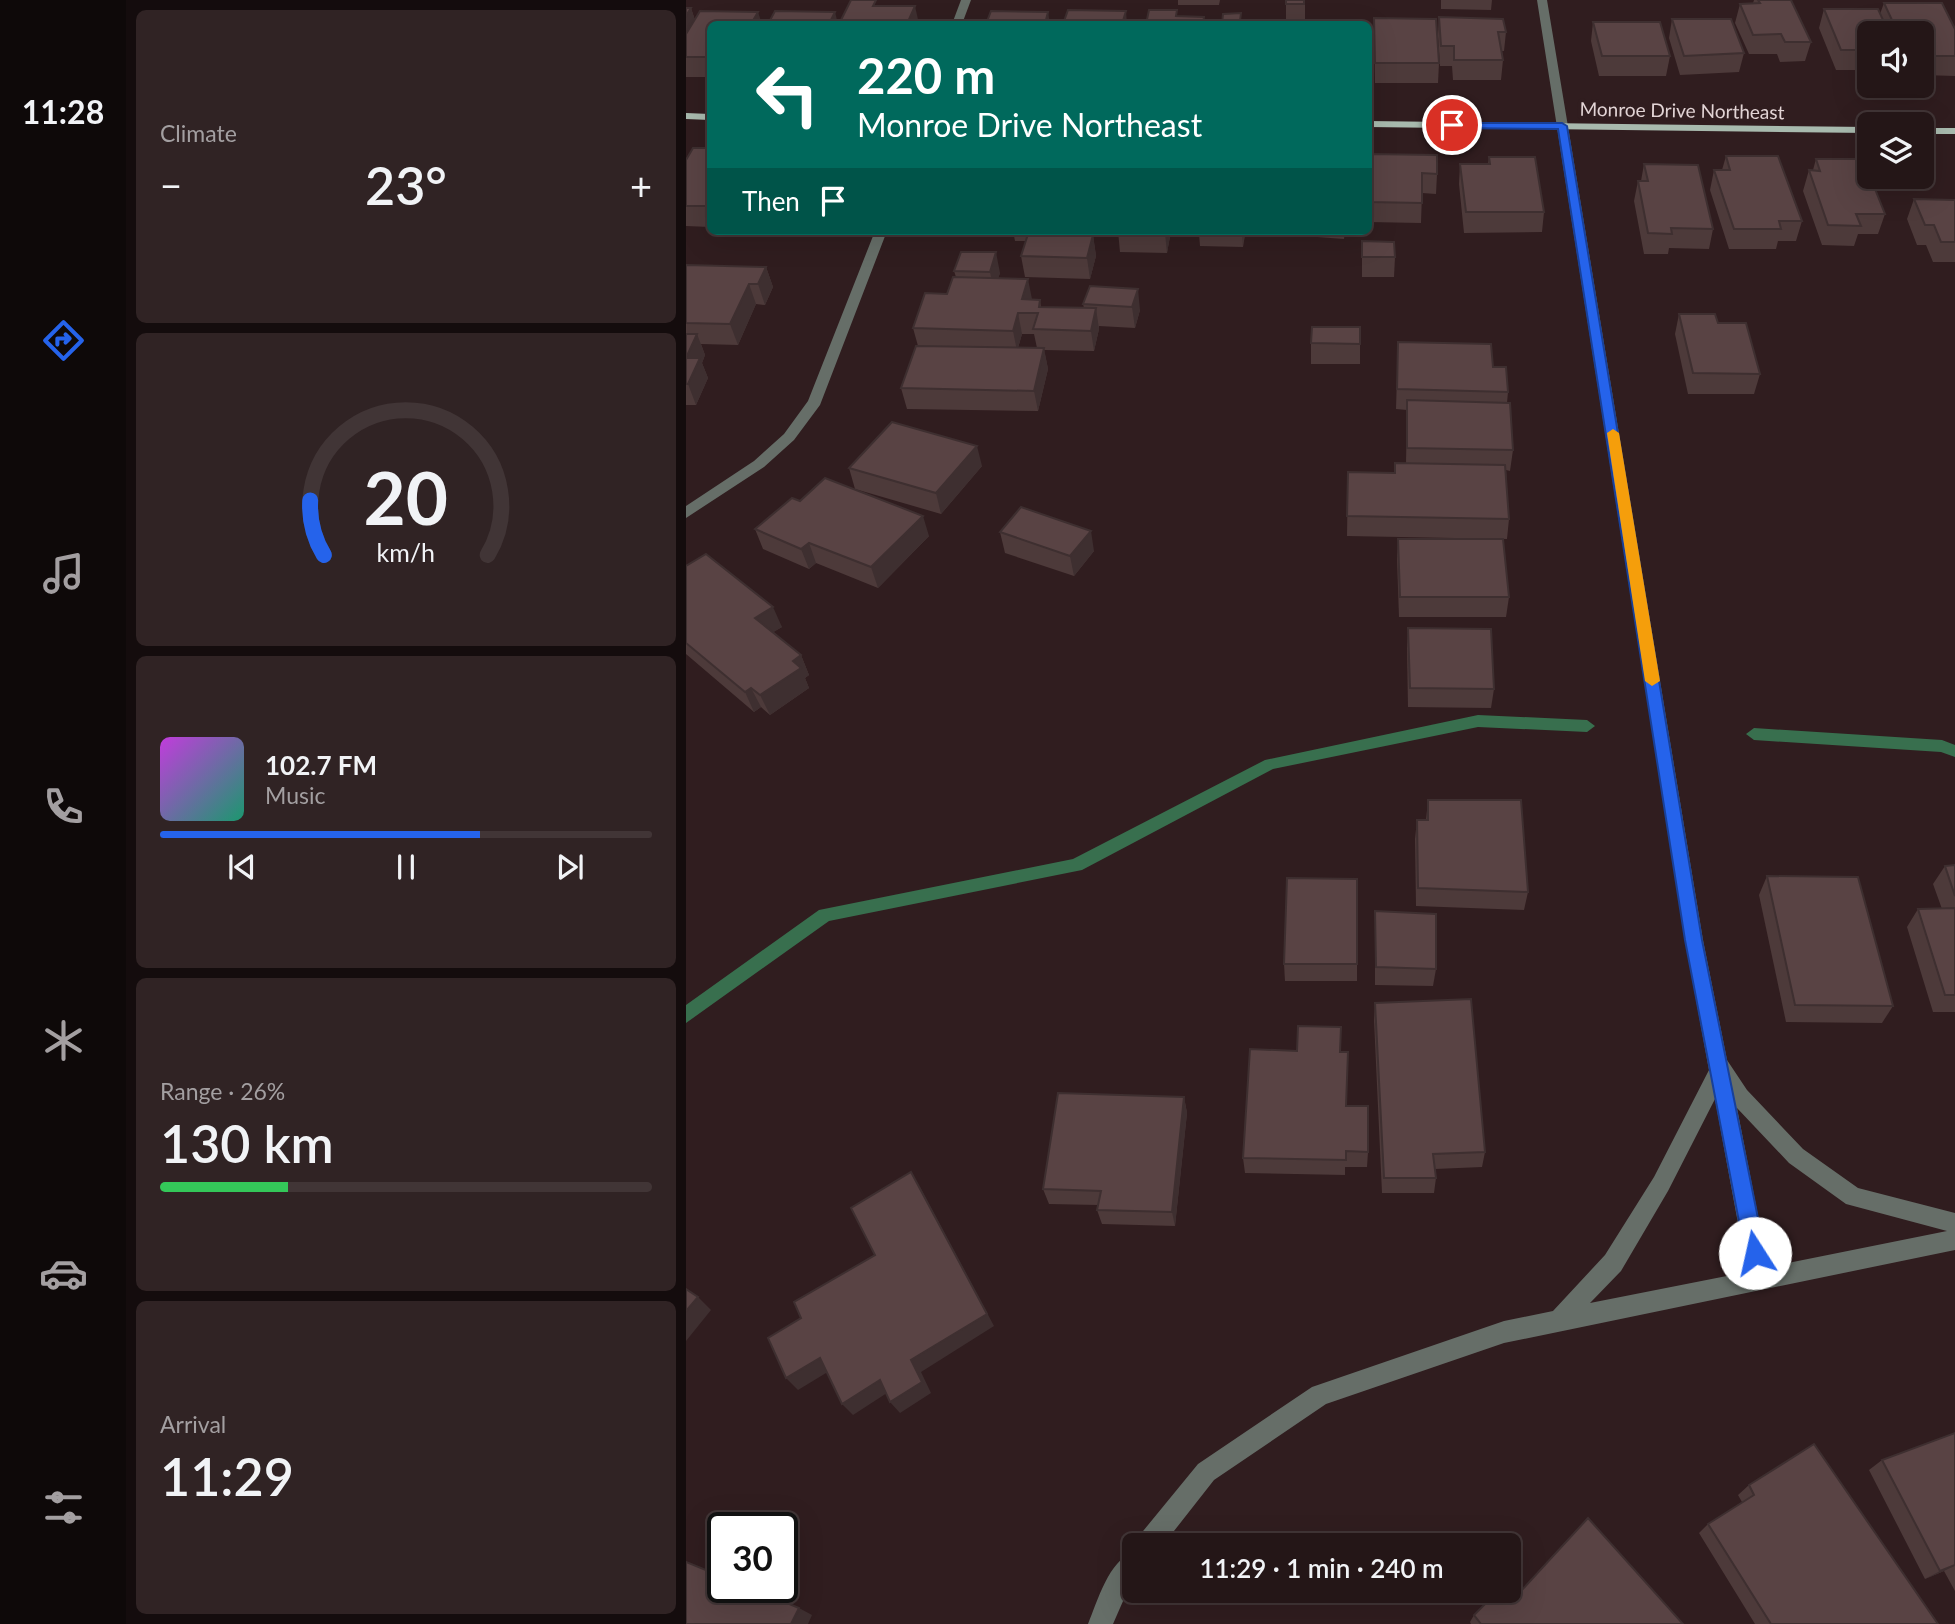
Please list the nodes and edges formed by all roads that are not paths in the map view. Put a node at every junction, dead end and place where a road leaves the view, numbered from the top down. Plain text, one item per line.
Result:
1 (966, 0) edge
2 (1542, 0) edge
3 (958, 21) edge
4 (686, 117) edge
5 (707, 117) edge
6 (1372, 124) edge
7 (1562, 126) junction
8 (1857, 130) edge
9 (1934, 131) edge
10 (1955, 131) edge
11 (879, 235) edge
12 (686, 513) edge
13 (1721, 1067) junction
14 (1955, 1223) edge
15 (1955, 1240) edge
16 (1759, 1280) junction
17 (1558, 1322) junction
18 (1158, 1533) edge
19 (1122, 1578) edge
20 (1100, 1624) edge

1 - 3 street
2 - 7 street
4 - 5 main road
6 - 7 main road, Monroe Drive Northeast
7 - 8 main road, Monroe Drive Northeast
7 - 13 street
9 - 10 main road
11 - 12 street
13 - 14 street
13 - 16 street
13 - 17 street
15 - 16 street
16 - 17 street
17 - 18 street
19 - 20 street

